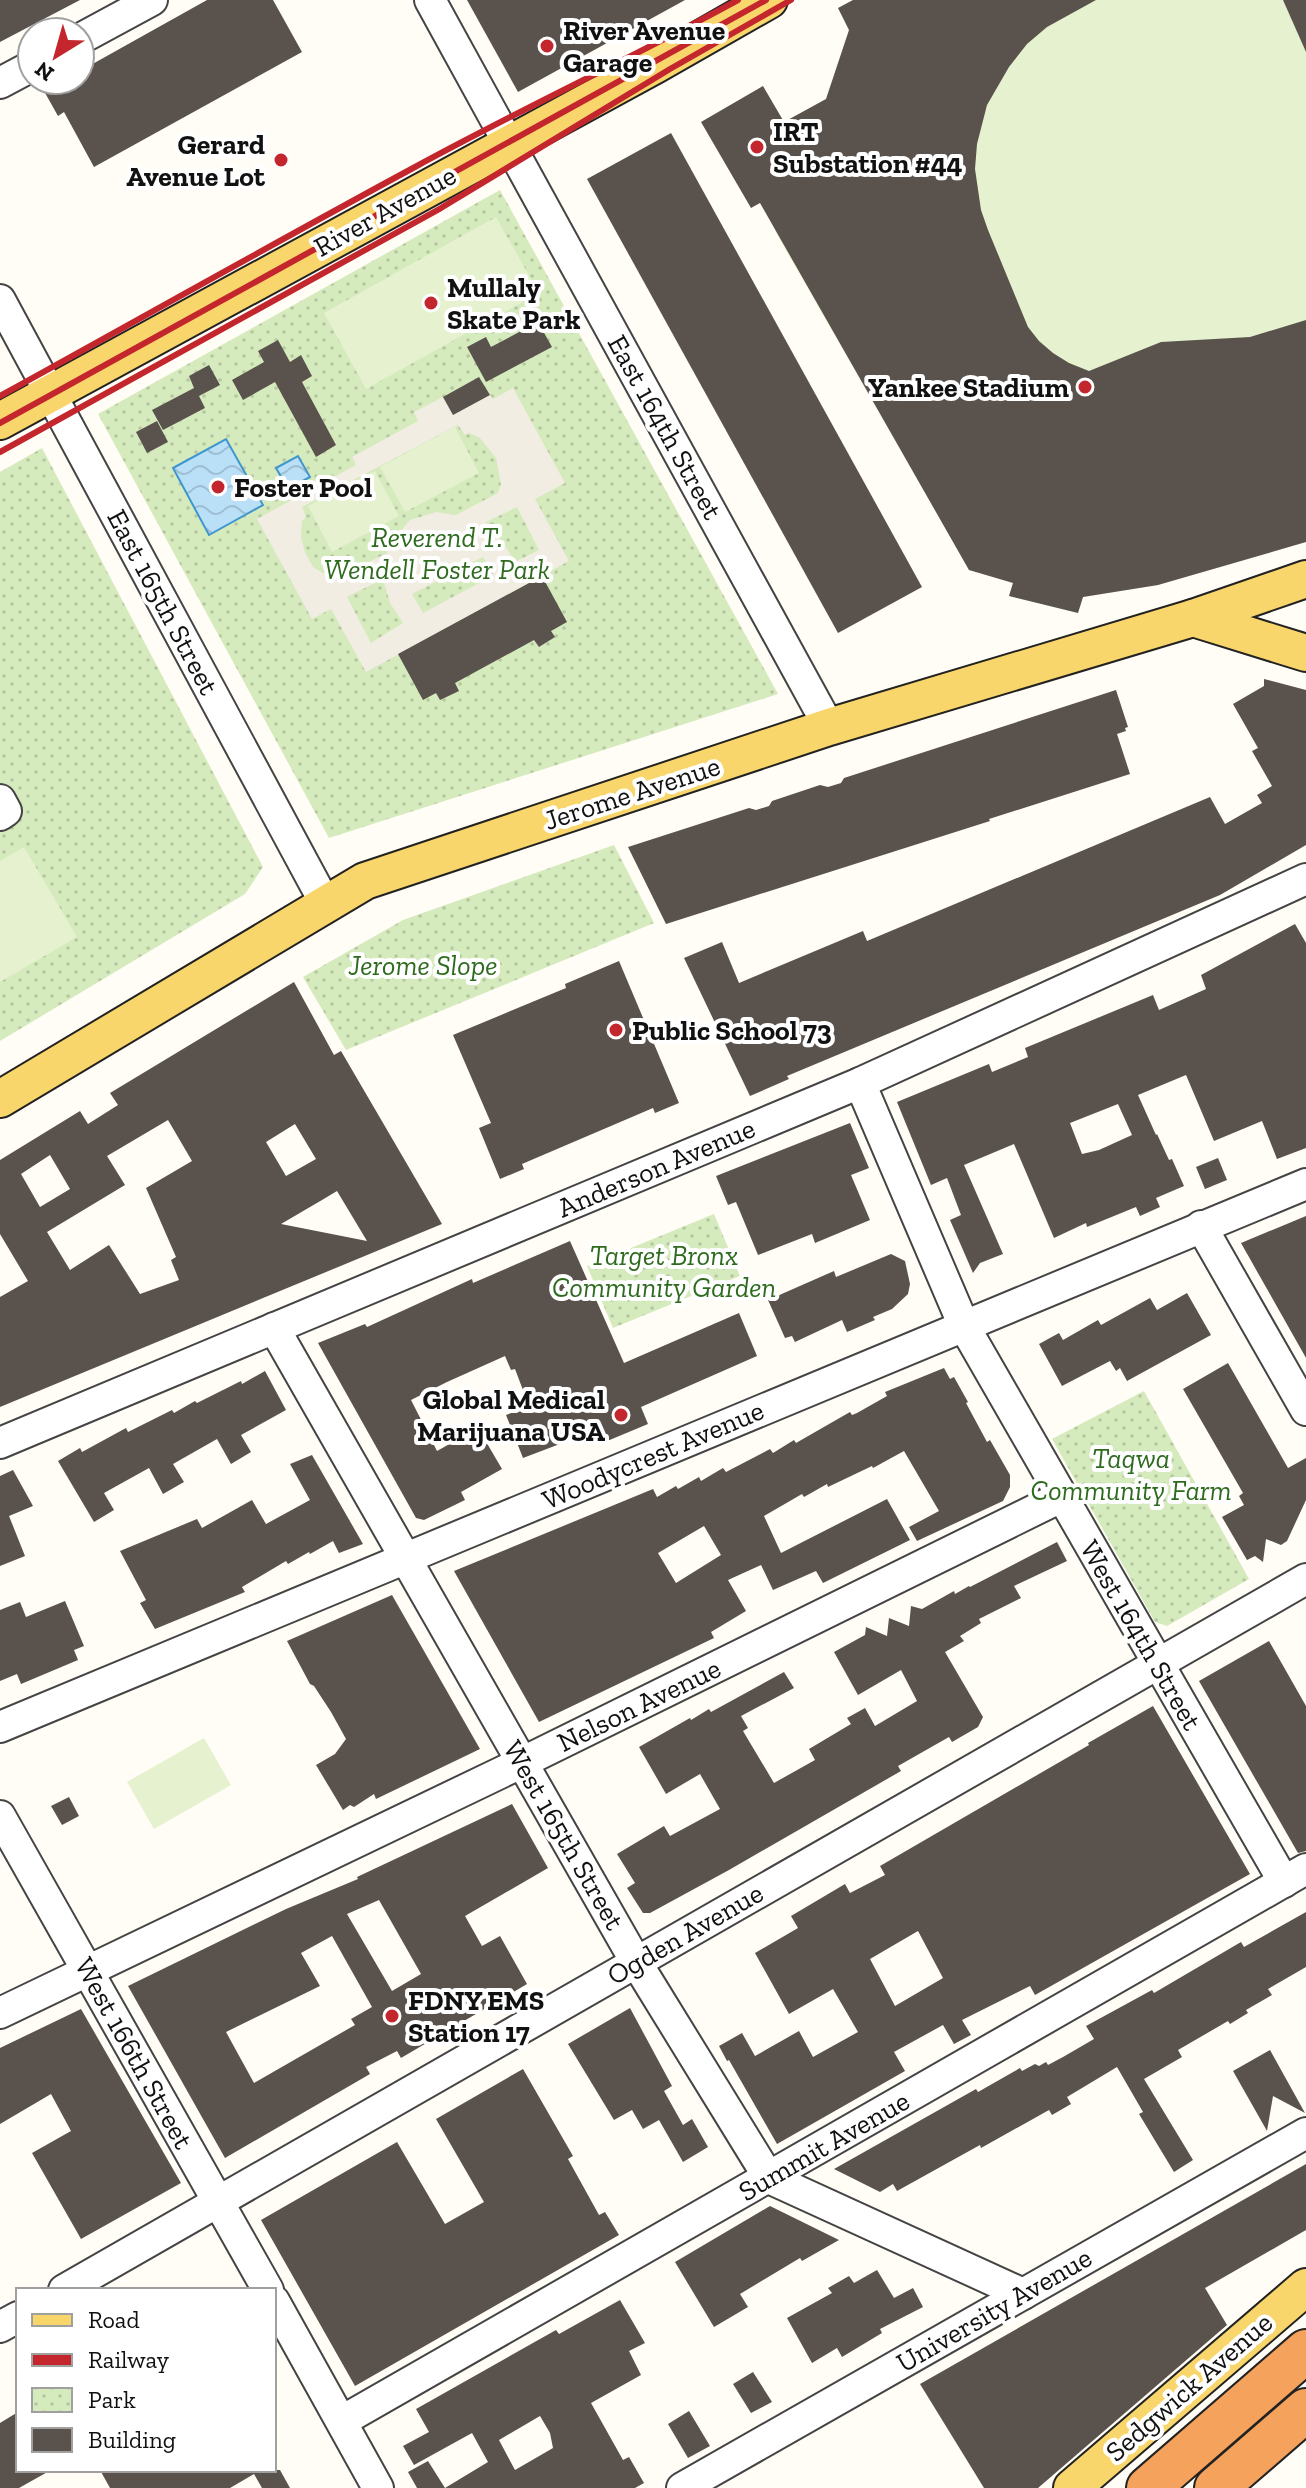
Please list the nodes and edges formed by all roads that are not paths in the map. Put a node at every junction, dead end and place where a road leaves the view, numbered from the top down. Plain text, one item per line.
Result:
1 (152, 0) edge
2 (430, 0) edge
3 (769, 0) edge
4 (96, 30) edge
5 (509, 143) junction
6 (0, 300) edge
7 (50, 393) junction
8 (0, 421) edge
9 (1306, 579) edge
10 (1193, 618) junction
11 (1306, 653) edge
12 (829, 727) junction
13 (0, 800) edge
14 (0, 815) edge
15 (1304, 886) edge
16 (325, 903) junction
17 (860, 1083) junction
18 (0, 1099) edge
19 (1306, 1184) edge
20 (1201, 1226) junction
21 (964, 1326) junction
22 (274, 1328) junction
23 (1306, 1410) edge
24 (0, 1443) edge
25 (1061, 1497) junction
26 (406, 1558) junction
27 (1306, 1579) edge
28 (1158, 1664) junction
29 (0, 1727) edge
30 (523, 1762) junction
31 (0, 1816) edge
32 (1295, 1876) edge
33 (636, 1962) junction
34 (89, 1971) junction
35 (0, 2013) edge
36 (1306, 2133) edge
37 (769, 2178) junction
38 (218, 2202) junction
39 (1306, 2287) edge
40 (68, 2288) edge
41 (267, 2288) edge
42 (1023, 2294) junction
43 (276, 2305) edge
44 (1306, 2351) edge
45 (1306, 2410) edge
46 (342, 2421) junction
47 (378, 2488) edge
48 (682, 2488) edge
49 (1072, 2488) edge
50 (1148, 2488) edge
51 (1216, 2488) edge

1 - 4 street
2 - 5 street, East 164th Street
3 - 5 main road, River Avenue
5 - 7 main road, River Avenue
5 - 12 street, East 164th Street
6 - 7 street, East 165th Street
7 - 8 main road, River Avenue
7 - 16 street, East 165th Street
9 - 10 main road, Jerome Avenue
10 - 11 main road
10 - 12 main road, Jerome Avenue
12 - 16 main road, Jerome Avenue
13 - 14 street
15 - 17 street, Anderson Avenue
16 - 18 main road, Jerome Avenue
17 - 21 street, West 164th Street
17 - 22 street, Anderson Avenue
19 - 20 street, Woodycrest Avenue
20 - 21 street, Woodycrest Avenue
20 - 23 street
21 - 25 street, West 164th Street
21 - 26 street, Woodycrest Avenue
22 - 24 street, Anderson Avenue
22 - 26 street, West 165th Street
25 - 28 street, West 164th Street
25 - 30 street, Nelson Avenue
26 - 29 street, Woodycrest Avenue
26 - 30 street, West 165th Street
27 - 28 street, Ogden Avenue
28 - 32 street, West 164th Street
28 - 33 street, Ogden Avenue
30 - 33 street, West 165th Street
30 - 34 street, Nelson Avenue
31 - 34 street, West 166th Street
32 - 37 street, Summit Avenue
33 - 37 street, West 165th Street
33 - 38 street, Ogden Avenue
34 - 35 street, Nelson Avenue
34 - 38 street, West 166th Street
36 - 42 street, University Avenue
37 - 42 street
37 - 46 street, Summit Avenue
38 - 40 street, Ogden Avenue
38 - 41 street, West 166th Street
39 - 49 main road, Sedgwick Avenue
42 - 48 street, University Avenue
43 - 46 street
44 - 50 highway
45 - 51 highway
46 - 47 street

